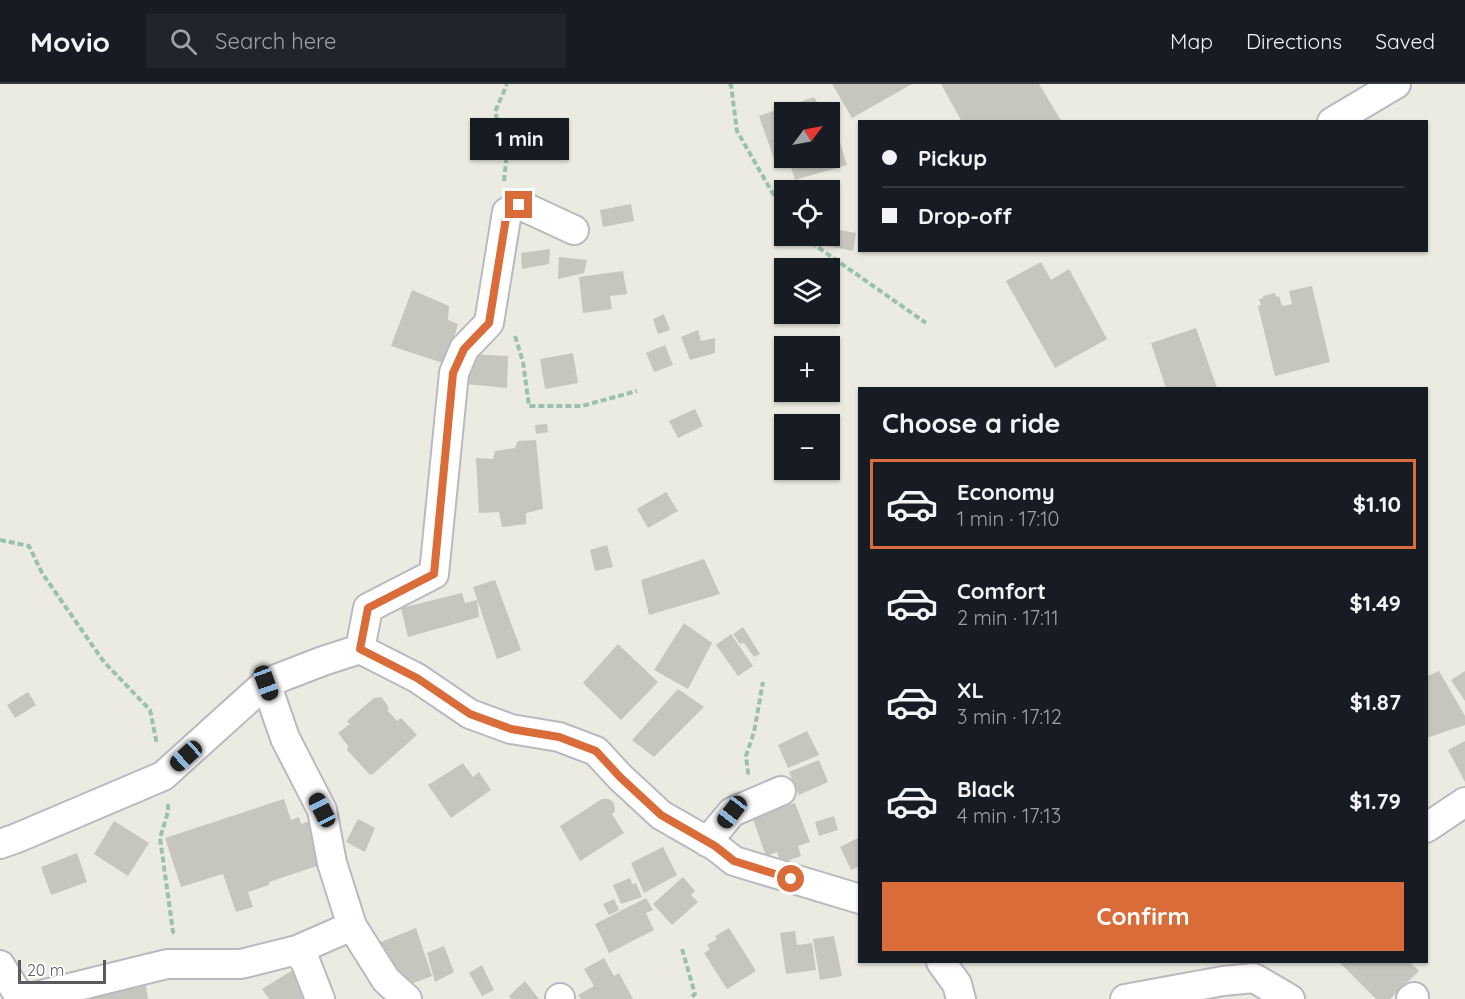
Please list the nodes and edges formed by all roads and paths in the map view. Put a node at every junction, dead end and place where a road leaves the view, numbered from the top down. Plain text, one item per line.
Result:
1 (507, 84) edge
2 (729, 84) edge
3 (1395, 84) edge
4 (1335, 120) edge
5 (774, 195) edge
6 (507, 212) junction
7 (574, 230) dead end
8 (816, 246) edge
9 (489, 323) junction
10 (926, 323) dead end
11 (637, 391) dead end
12 (0, 540) edge
13 (360, 649) junction
14 (763, 682) dead end
15 (266, 683) junction
16 (167, 773) junction
17 (781, 791) dead end
18 (1465, 802) edge
19 (732, 812) junction
20 (1428, 827) edge
21 (708, 842) junction
22 (0, 844) edge
23 (858, 898) edge
24 (352, 926) junction
25 (183, 938) dead end
26 (682, 949) dead end
27 (297, 950) junction
28 (942, 963) edge
29 (0, 964) edge
30 (1263, 970) edge
31 (1201, 973) edge
32 (23, 999) edge
33 (320, 999) edge
34 (407, 999) edge
35 (690, 999) edge
36 (961, 999) edge
37 (1125, 999) edge
38 (1290, 999) edge

1 - 6 path
2 - 5 path
3 - 4 street
6 - 7 street
6 - 9 street
8 - 10 path
9 - 11 path
9 - 13 street
12 - 16 path
13 - 15 street
13 - 21 street
14 - 19 path
15 - 16 street
15 - 24 street
16 - 22 street
16 - 25 path
17 - 19 street
18 - 20 street
19 - 21 street
21 - 23 street
24 - 27 street
24 - 34 street
26 - 35 path
27 - 32 street
27 - 33 street
28 - 36 street
29 - 32 street
30 - 31 street
30 - 38 street
31 - 37 street

